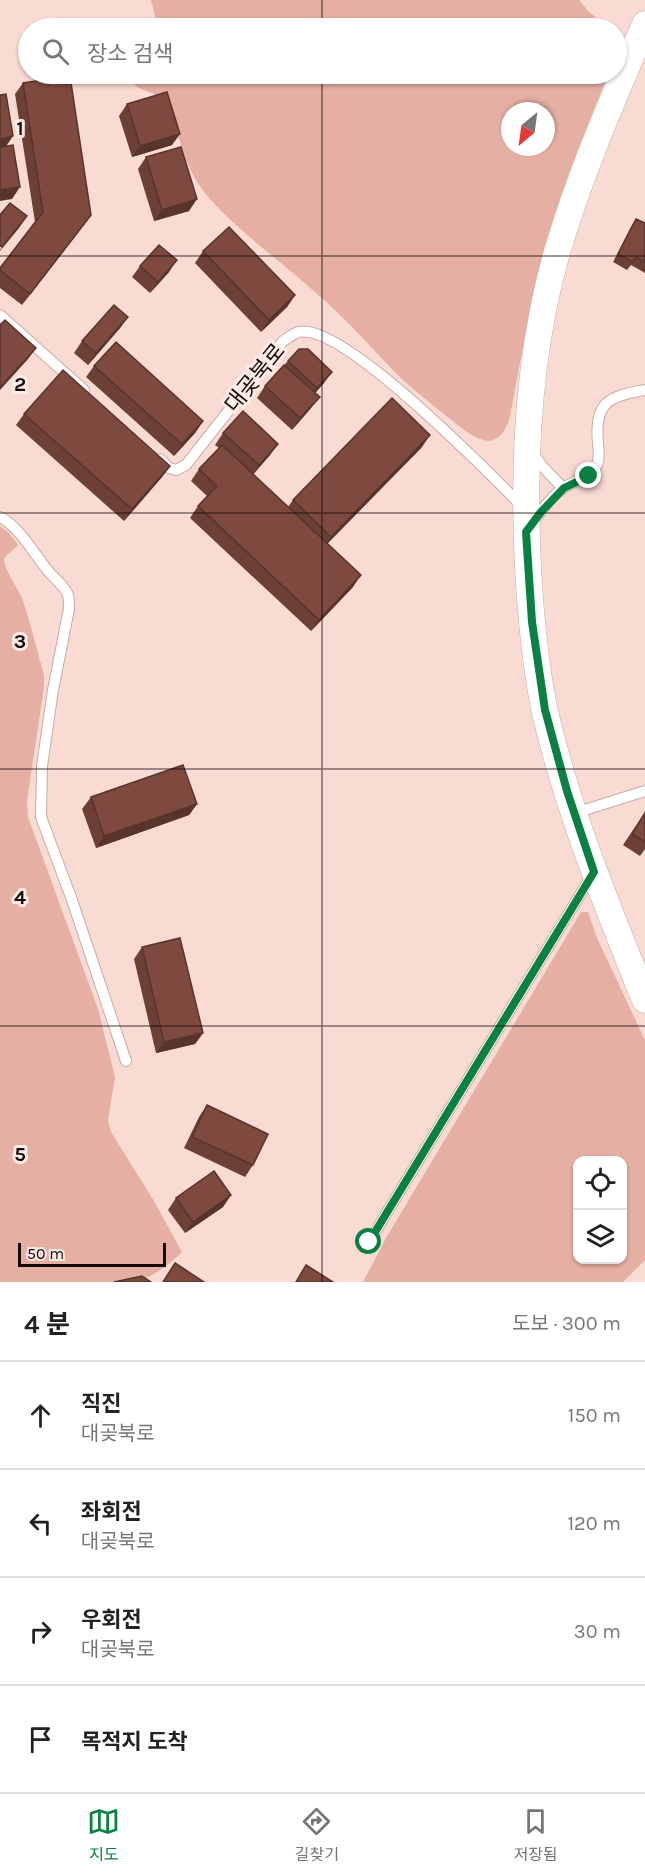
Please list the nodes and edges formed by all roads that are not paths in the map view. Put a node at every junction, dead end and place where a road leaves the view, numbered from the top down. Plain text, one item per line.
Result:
1 (645, 24) edge
2 (627, 67) edge
3 (620, 84) edge
4 (0, 315) edge
5 (645, 390) edge
6 (91, 396) edge
7 (528, 446) junction
8 (152, 452) edge
9 (564, 488) junction
10 (0, 517) edge
11 (526, 521) junction
12 (645, 790) edge
13 (575, 813) junction
14 (594, 872) junction
15 (645, 1000) edge
16 (126, 1061) dead end
17 (369, 1242) dead end

1 - 2 street
3 - 7 street
4 - 6 lane
5 - 9 lane
7 - 9 lane
7 - 11 street
8 - 11 lane, 대곶북로
9 - 11 lane
10 - 16 lane
11 - 13 street
12 - 13 lane
13 - 14 street
14 - 15 street
14 - 17 lane

